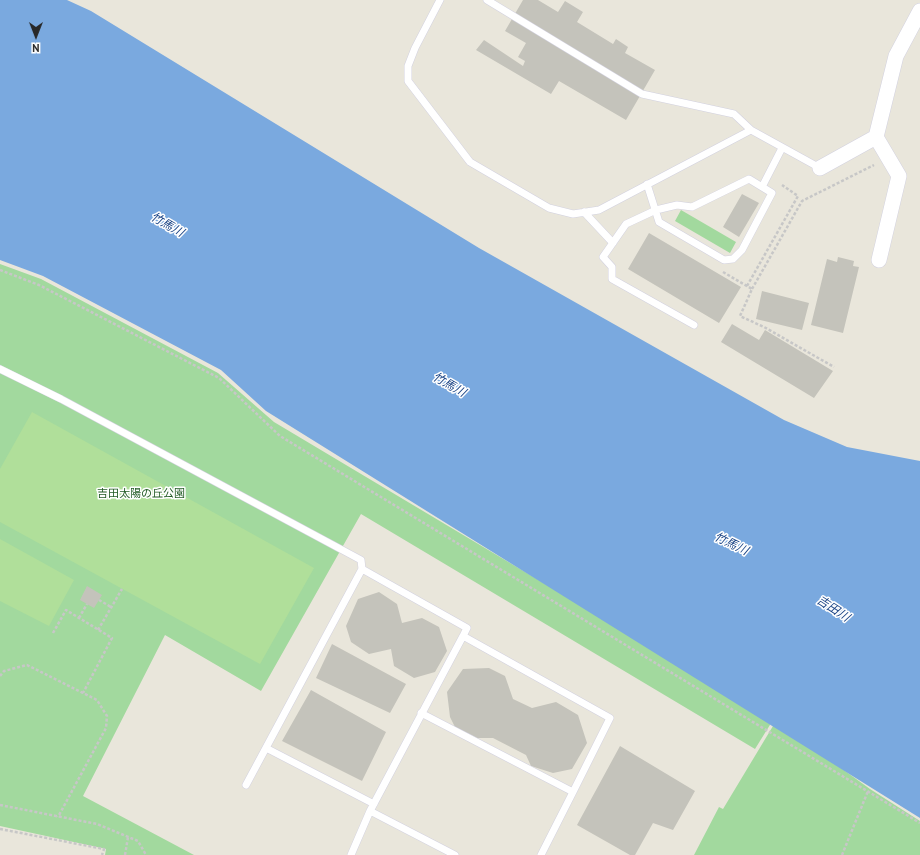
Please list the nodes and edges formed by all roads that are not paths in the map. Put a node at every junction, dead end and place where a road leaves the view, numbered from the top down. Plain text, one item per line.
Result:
1 (440, 0) edge
2 (487, 0) edge
3 (920, 11) edge
4 (751, 130) junction
5 (876, 137) junction
6 (782, 148) junction
7 (820, 168) joint
8 (647, 184) junction
9 (762, 187) junction
10 (656, 210) junction
11 (584, 212) junction
12 (613, 243) junction
13 (879, 260) dead end
14 (694, 325) dead end
15 (0, 369) edge
16 (362, 569) junction
17 (463, 636) junction
18 (421, 713) junction
19 (266, 748) junction
20 (246, 784) dead end
21 (573, 792) junction
22 (372, 808) junction
23 (351, 855) edge
24 (455, 855) edge
25 (541, 855) edge

1 - 11 lane
2 - 4 lane
3 - 5 street
4 - 6 lane
4 - 8 lane
5 - 7 street
5 - 13 street
6 - 7 lane
6 - 9 lane
8 - 10 lane
8 - 11 lane
9 - 10 lane
9 - 10 lane
10 - 12 lane
11 - 12 lane
12 - 14 lane
15 - 16 lane
16 - 17 lane
16 - 19 lane
17 - 18 lane
17 - 21 lane
18 - 21 lane
18 - 22 lane
19 - 20 lane
19 - 22 lane
21 - 25 lane
22 - 23 lane
22 - 24 lane

